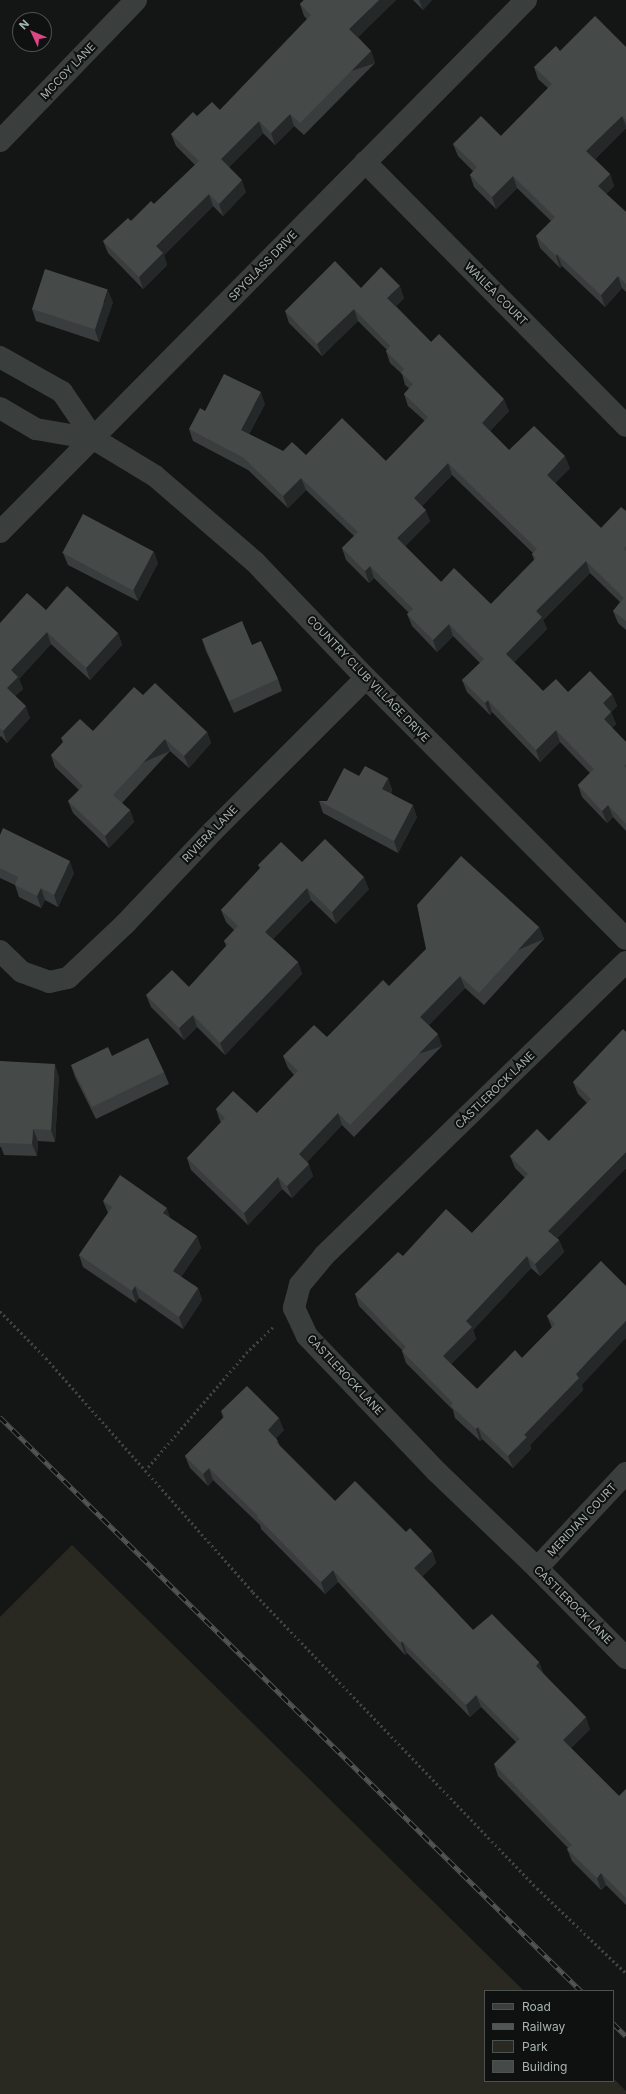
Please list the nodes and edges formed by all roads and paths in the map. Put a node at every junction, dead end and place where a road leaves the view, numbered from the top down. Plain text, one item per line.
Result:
1 (136, 0) edge
2 (526, 0) edge
3 (0, 141) edge
4 (366, 162) junction
5 (0, 357) edge
6 (0, 408) edge
7 (626, 426) edge
8 (94, 439) junction
9 (0, 532) edge
10 (366, 678) junction
11 (626, 939) edge
12 (0, 952) edge
13 (626, 962) edge
14 (294, 1308) junction
15 (0, 1311) edge
16 (148, 1467) dead end
17 (626, 1473) edge
18 (537, 1568) junction
19 (626, 1658) edge
20 (626, 1973) edge

1 - 3 street, MCCOY LANE
2 - 4 street, SPYGLASS DRIVE
4 - 7 street, WAILEA COURT
4 - 8 street, SPYGLASS DRIVE
5 - 8 street, COUNTRY CLUB VILLAGE DRIVE
6 - 8 street, COUNTRY CLUB VILLAGE DRIVE
8 - 9 street, SPYGLASS DRIVE
8 - 10 street, COUNTRY CLUB VILLAGE DRIVE
10 - 11 street, COUNTRY CLUB VILLAGE DRIVE
10 - 12 street, RIVIERA LANE
13 - 14 street, CASTLEROCK LANE
14 - 16 path
14 - 18 street, CASTLEROCK LANE
15 - 20 path
17 - 18 street, MERIDIAN COURT
18 - 19 street, CASTLEROCK LANE

